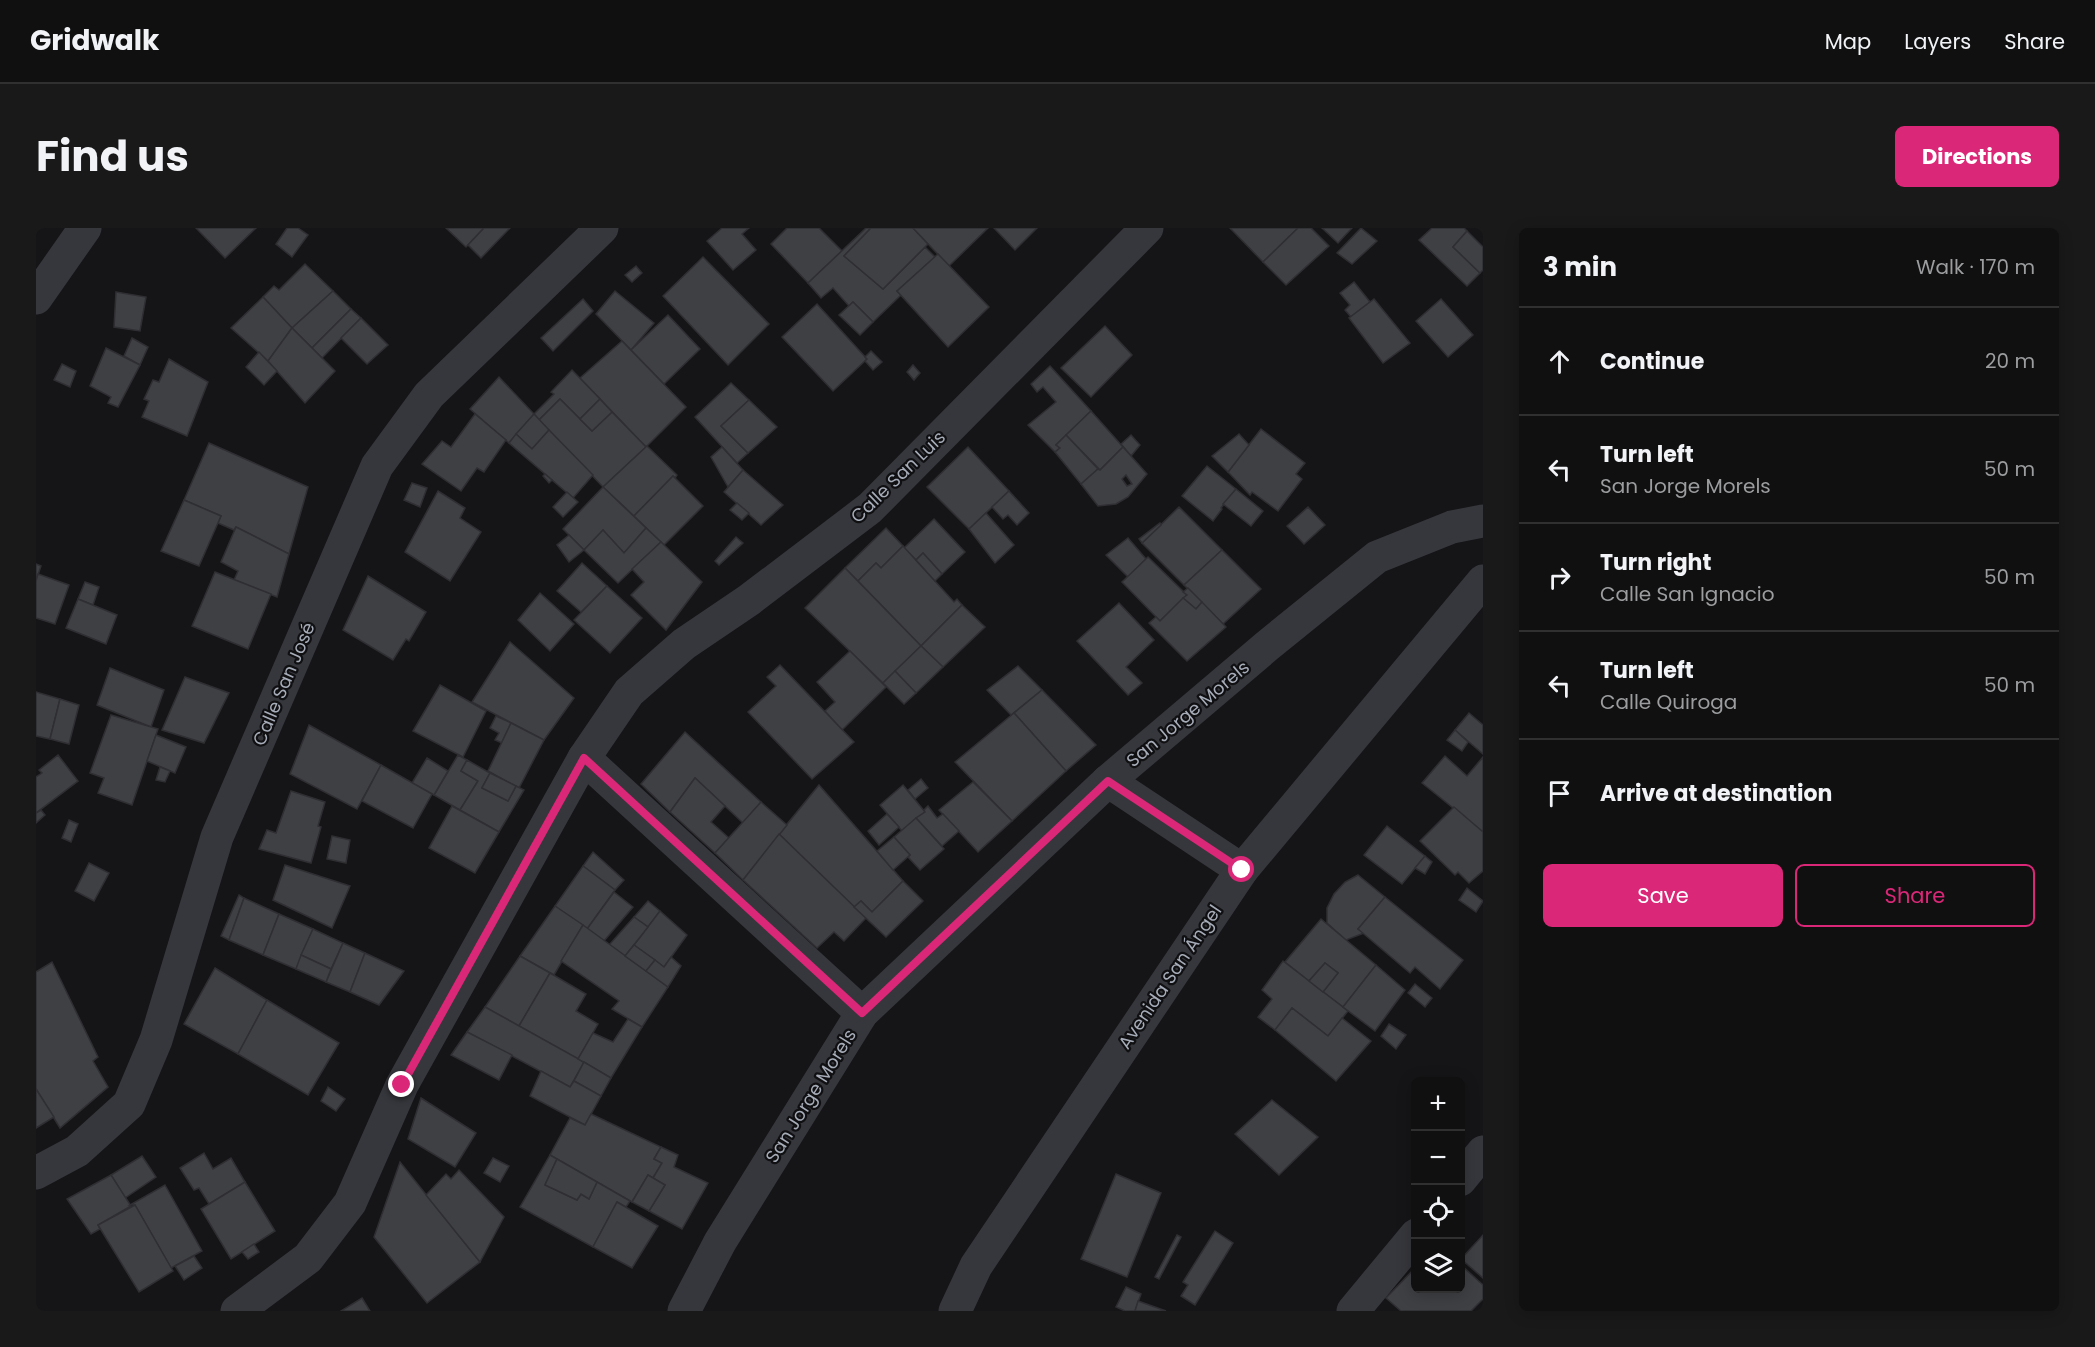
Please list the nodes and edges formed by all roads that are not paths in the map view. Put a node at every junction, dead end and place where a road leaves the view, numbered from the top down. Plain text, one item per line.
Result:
1 (85, 228) edge
2 (602, 228) edge
3 (1147, 228) edge
4 (36, 298) edge
5 (1483, 521) edge
6 (1483, 581) edge
7 (584, 758) junction
8 (1108, 781) junction
9 (1242, 870) junction
10 (862, 1013) junction
11 (1483, 1152) edge
12 (36, 1173) edge
13 (1465, 1175) edge
14 (1413, 1239) edge
15 (237, 1311) edge
16 (684, 1311) edge
17 (955, 1311) edge
18 (1353, 1311) edge

1 - 4 street
2 - 12 street, Calle San José
3 - 7 street, Calle San Luis
5 - 8 street, San Jorge Morels
6 - 9 street, Avenida San Ángel
7 - 10 street
7 - 15 street, Calle San Luis
8 - 9 street
8 - 10 street, San Jorge Morels
9 - 17 street, Avenida San Ángel
10 - 16 street, San Jorge Morels
11 - 13 street
14 - 18 street

